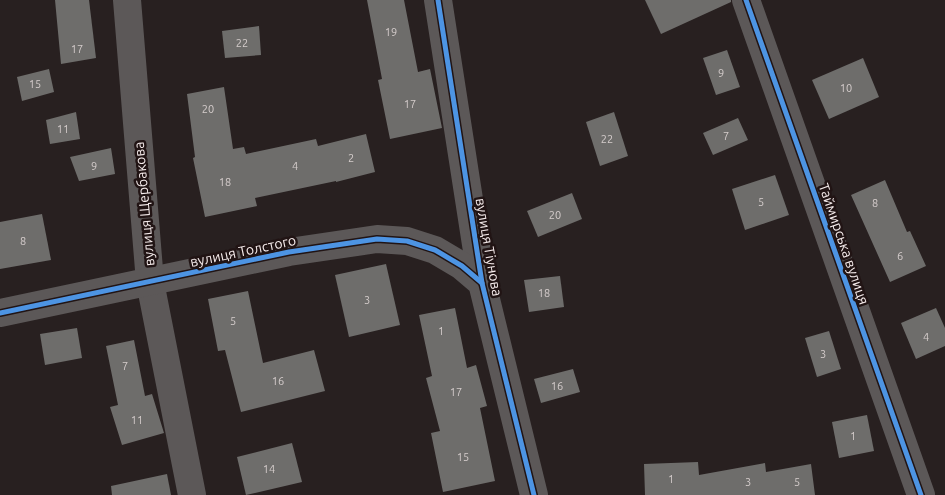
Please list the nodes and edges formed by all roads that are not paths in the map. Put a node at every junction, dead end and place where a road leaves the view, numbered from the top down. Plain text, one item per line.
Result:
1 (127, 0) edge
2 (438, 0) edge
3 (746, 0) edge
4 (150, 282) junction
5 (482, 283) junction
6 (0, 313) edge
7 (192, 495) edge
8 (534, 495) edge
9 (921, 495) edge

1 - 4 street, вулиця Щербакова
2 - 5 street, вулиця Тіунова
3 - 9 street, Таймирська вулиця
4 - 5 street, вулиця Толстого
4 - 6 street, вулиця Толстого
4 - 7 street, вулиця Щербакова
5 - 8 street, вулиця Тіунова

